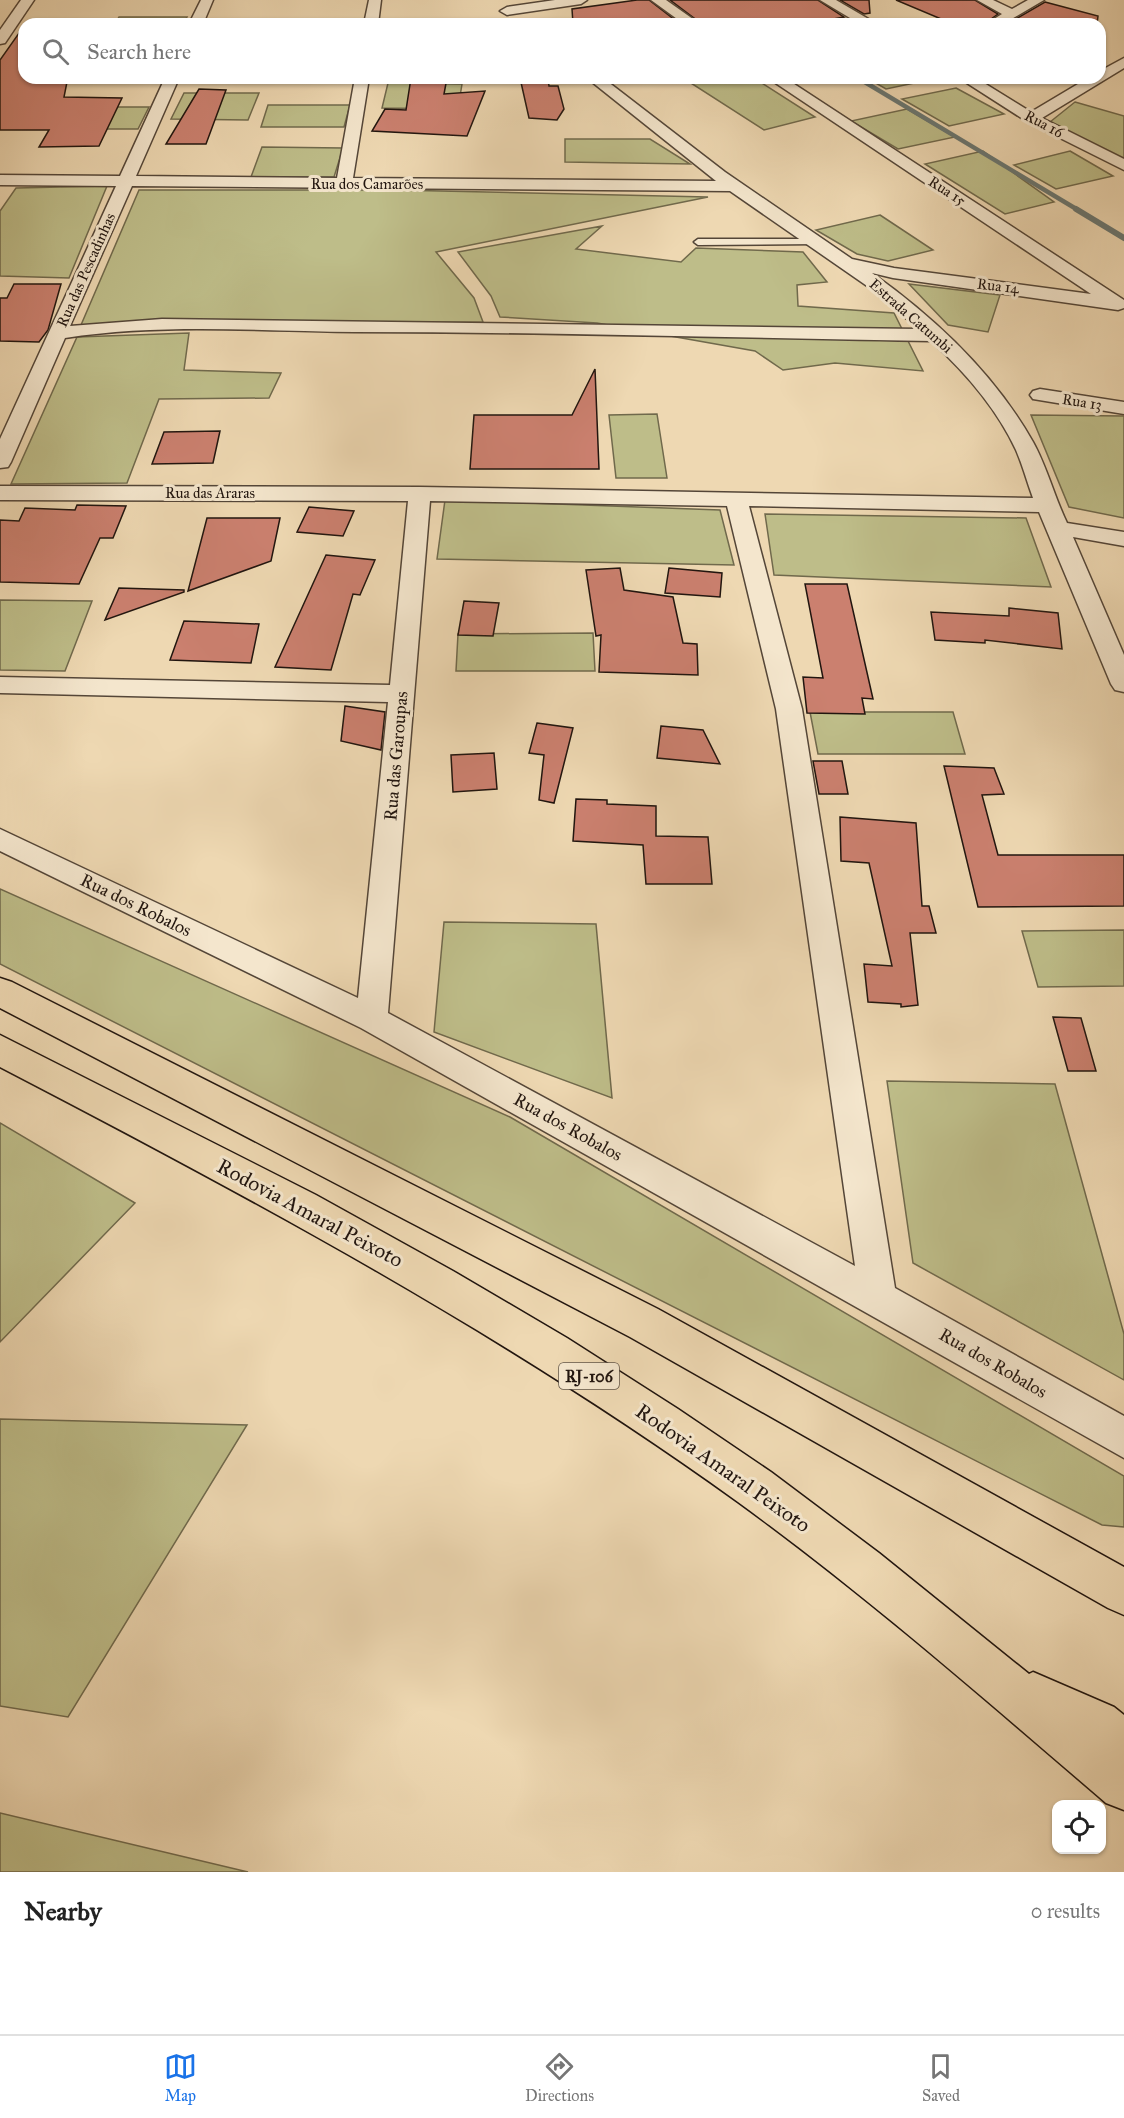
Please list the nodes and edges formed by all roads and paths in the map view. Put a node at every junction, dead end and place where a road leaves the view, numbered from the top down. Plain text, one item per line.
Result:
1 (28, 0) edge
2 (207, 0) edge
3 (375, 0) edge
4 (581, 0) edge
5 (657, 0) edge
6 (825, 0) edge
7 (983, 0) edge
8 (1038, 0) edge
9 (1012, 14) junction
10 (199, 18) edge
11 (372, 18) edge
12 (516, 18) edge
13 (684, 18) edge
14 (859, 18) edge
15 (1004, 18) edge
16 (0, 40) edge
17 (1124, 62) edge
18 (1106, 73) edge
19 (169, 84) edge
20 (361, 84) edge
21 (602, 84) edge
22 (784, 84) edge
23 (976, 84) edge
24 (1087, 84) edge
25 (1031, 118) junction
26 (1124, 165) edge
27 (0, 180) edge
28 (126, 181) junction
29 (344, 184) junction
30 (735, 186) junction
31 (698, 242) dead end
32 (814, 242) junction
33 (836, 257) junction
34 (893, 273) junction
35 (1077, 277) junction
36 (874, 283) junction
37 (1061, 294) junction
38 (1121, 304) edge
39 (57, 334) junction
40 (938, 335) junction
41 (1040, 395) dead end
42 (1124, 408) edge
43 (0, 462) edge
44 (0, 493) edge
45 (420, 494) junction
46 (736, 499) junction
47 (1046, 505) junction
48 (1058, 528) junction
49 (1124, 539) edge
50 (1124, 684) edge
51 (0, 685) edge
52 (402, 694) junction
53 (0, 840) edge
54 (0, 992) edge
55 (372, 1019) junction
56 (0, 1050) edge
57 (878, 1298) junction
58 (1124, 1438) edge
59 (1009, 1525) junction
60 (1124, 1568) edge
61 (1124, 1592) edge
62 (1001, 1682) junction
63 (1124, 1747) edge
64 (1124, 1785) edge

1 - 16 street
2 - 10 street
3 - 11 street
4 - 12 street
5 - 13 street
6 - 14 street
7 - 9 street
8 - 9 street
9 - 15 street
17 - 18 street
19 - 28 street, Rua das Pescadinhas
20 - 29 street
21 - 30 street, Estrada Catumbi
22 - 35 street, Rua 15
23 - 25 street, Rua 16
24 - 25 street
25 - 26 street, Rua 16
27 - 28 street, Rua dos Camarões
28 - 29 street, Rua dos Camarões
28 - 39 street, Rua das Pescadinhas
29 - 30 street, Rua dos Camarões
30 - 32 street, Estrada Catumbi
31 - 32 lane
32 - 33 street, Estrada Catumbi
33 - 34 street, Rua 14
33 - 36 street, Estrada Catumbi
34 - 36 street
34 - 37 street, Rua 14
35 - 37 street
35 - 38 street, Rua 15
36 - 40 street, Estrada Catumbi
37 - 38 street, Rua 14
39 - 40 street
39 - 43 street, Rua das Pescadinhas
40 - 47 street, Estrada Catumbi
41 - 42 street, Rua 13
44 - 45 street, Rua das Araras
45 - 46 street, Rua das Araras
45 - 52 street, Rua das Garoupas
46 - 47 street, Rua das Araras
46 - 57 street
47 - 48 street, Estrada Catumbi
48 - 49 street
48 - 50 street, Estrada Catumbi
51 - 52 street
52 - 55 street, Rua das Garoupas
53 - 55 street, Rua dos Robalos
54 - 59 highway
55 - 57 street, Rua dos Robalos
56 - 62 highway, Rodovia Amaral Peixoto / RJ-106
57 - 58 street, Rua dos Robalos
59 - 60 street
59 - 61 highway
62 - 63 highway
62 - 64 highway, Rodovia Amaral Peixoto / RJ-106

